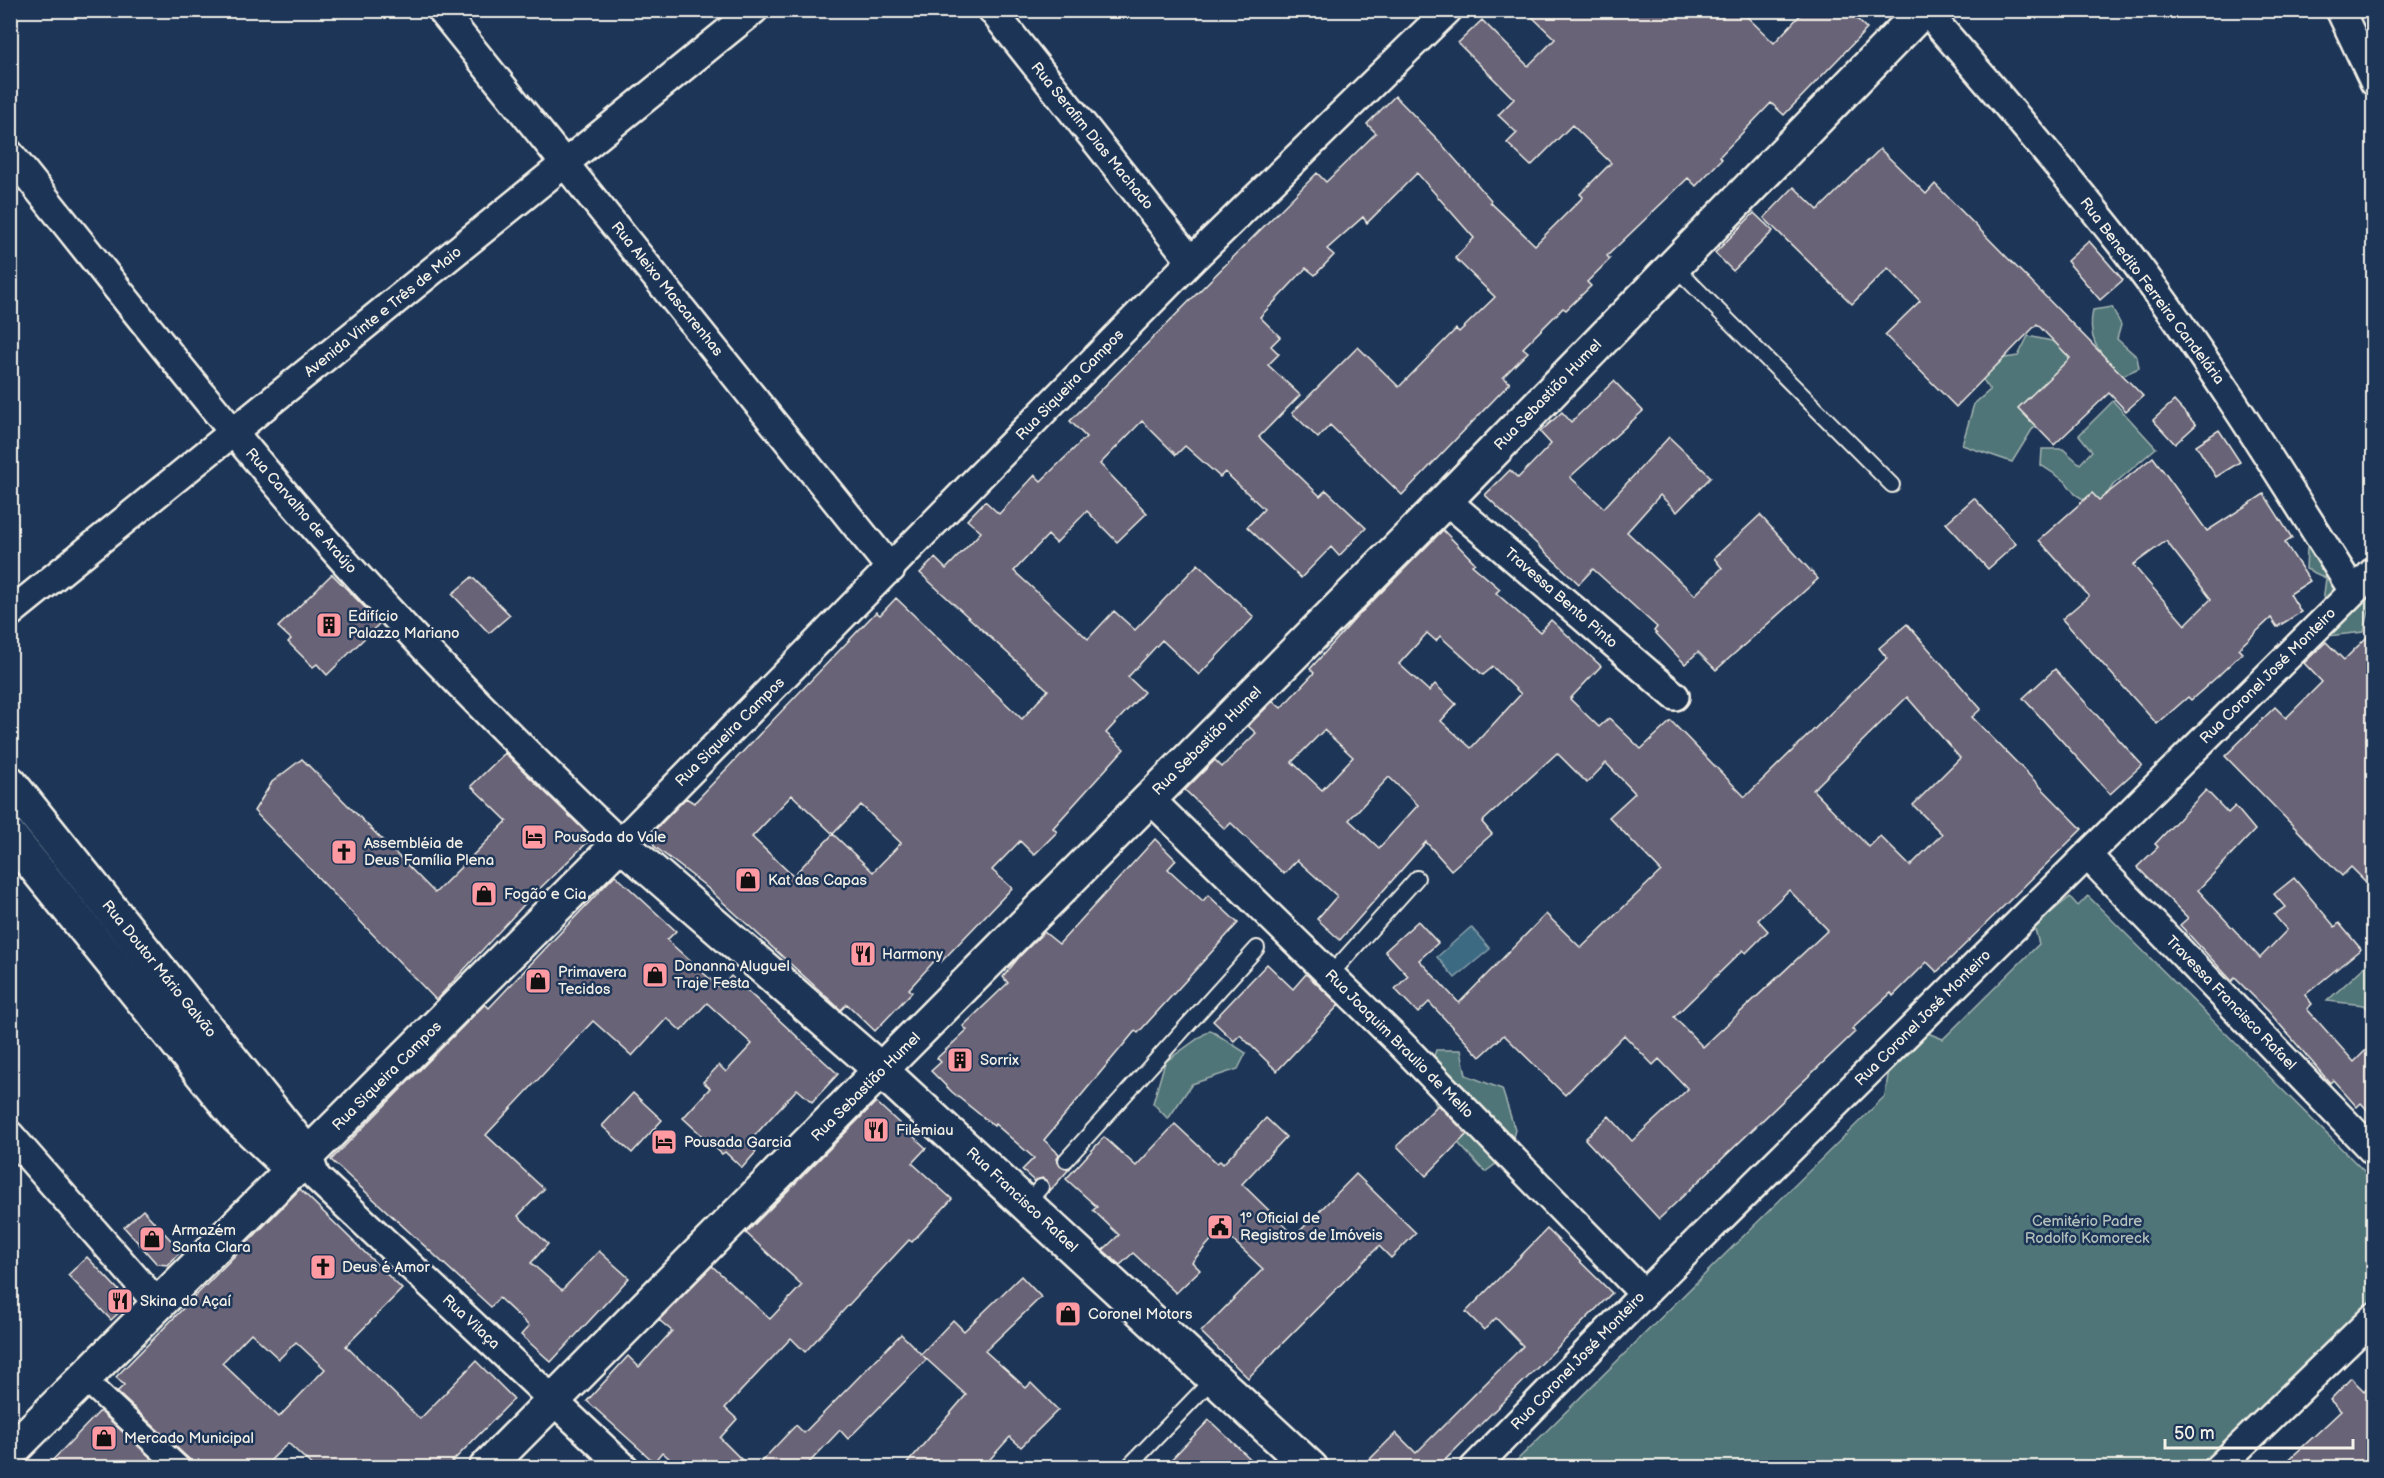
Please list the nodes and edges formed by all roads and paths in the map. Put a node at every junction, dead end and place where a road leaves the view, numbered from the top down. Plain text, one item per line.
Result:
1 (441, 10) edge
2 (754, 10) edge
3 (992, 10) edge
4 (1448, 10) edge
5 (1924, 10) edge
6 (2340, 10) edge
7 (2373, 82) edge
8 (10, 154) edge
9 (567, 164) junction
10 (1191, 261) junction
11 (1674, 266) junction
12 (234, 433) junction
13 (1892, 485) dead end
14 (1446, 500) junction
15 (891, 569) junction
16 (2373, 571) edge
17 (2353, 591) junction
18 (10, 613) edge
19 (1675, 696) dead end
20 (10, 783) edge
21 (1150, 799) junction
22 (10, 836) edge
23 (620, 843) junction
24 (2088, 856) junction
25 (1417, 878) dead end
26 (1257, 948) dead end
27 (1330, 975) junction
28 (882, 1071) junction
29 (10, 1135) edge
30 (2373, 1152) edge
31 (1066, 1160) dead end
32 (306, 1168) junction
33 (1644, 1294) junction
34 (157, 1303) junction
35 (2373, 1317) edge
36 (83, 1378) junction
37 (1214, 1378) junction
38 (553, 1399) junction
39 (10, 1452) edge
40 (180, 1467) edge
41 (486, 1467) edge
42 (625, 1467) edge
43 (1127, 1467) edge
44 (1311, 1467) edge
45 (1474, 1467) edge
46 (2218, 1467) edge

1 - 9 street, Rua Aleixo Mascarenhas
2 - 9 street, Avenida Vinte e Três de Maio
3 - 10 street, Rua Serafim Dias Machado
4 - 10 street, Rua Siqueira Campos
5 - 11 street, Rua Sebastião Humel
5 - 17 street, Rua Benedito Ferreira Candelária
6 - 7 street
8 - 12 street, Rua Carvalho de Araújo
9 - 12 street, Avenida Vinte e Três de Maio
9 - 15 street, Rua Aleixo Mascarenhas
10 - 15 street, Rua Siqueira Campos
11 - 13 lane
11 - 14 street, Rua Sebastião Humel
12 - 18 street, Avenida Vinte e Três de Maio
12 - 23 street, Rua Carvalho de Araújo
14 - 19 street, Travessa Bento Pinto
14 - 21 street, Rua Sebastião Humel
15 - 23 street, Rua Siqueira Campos
16 - 17 street, Rua Coronel José Monteiro
17 - 24 street, Rua Coronel José Monteiro
20 - 32 street, Rua Doutor Mário Galvão
21 - 27 street, Rua Joaquim Braulio de Mello
21 - 28 street, Rua Sebastião Humel
22 - 32 street
23 - 28 street, Rua Francisco Rafael
23 - 32 street, Rua Siqueira Campos
24 - 30 street, Travessa Francisco Rafael
24 - 33 street, Rua Coronel José Monteiro
25 - 27 lane
26 - 31 lane
27 - 33 street, Rua Joaquim Braulio de Mello
28 - 37 street, Rua Francisco Rafael
28 - 38 street, Rua Sebastião Humel
29 - 34 street
32 - 34 street, Rua Siqueira Campos
32 - 38 street, Rua Vilaça
33 - 45 street, Rua Coronel José Monteiro
34 - 36 street, Rua Siqueira Campos
35 - 46 street
36 - 39 street, Rua Siqueira Campos
36 - 40 street
37 - 43 lane
37 - 44 street, Rua Francisco Rafael
38 - 41 street, Rua Sebastião Humel
38 - 42 street, Rua Vilaça

